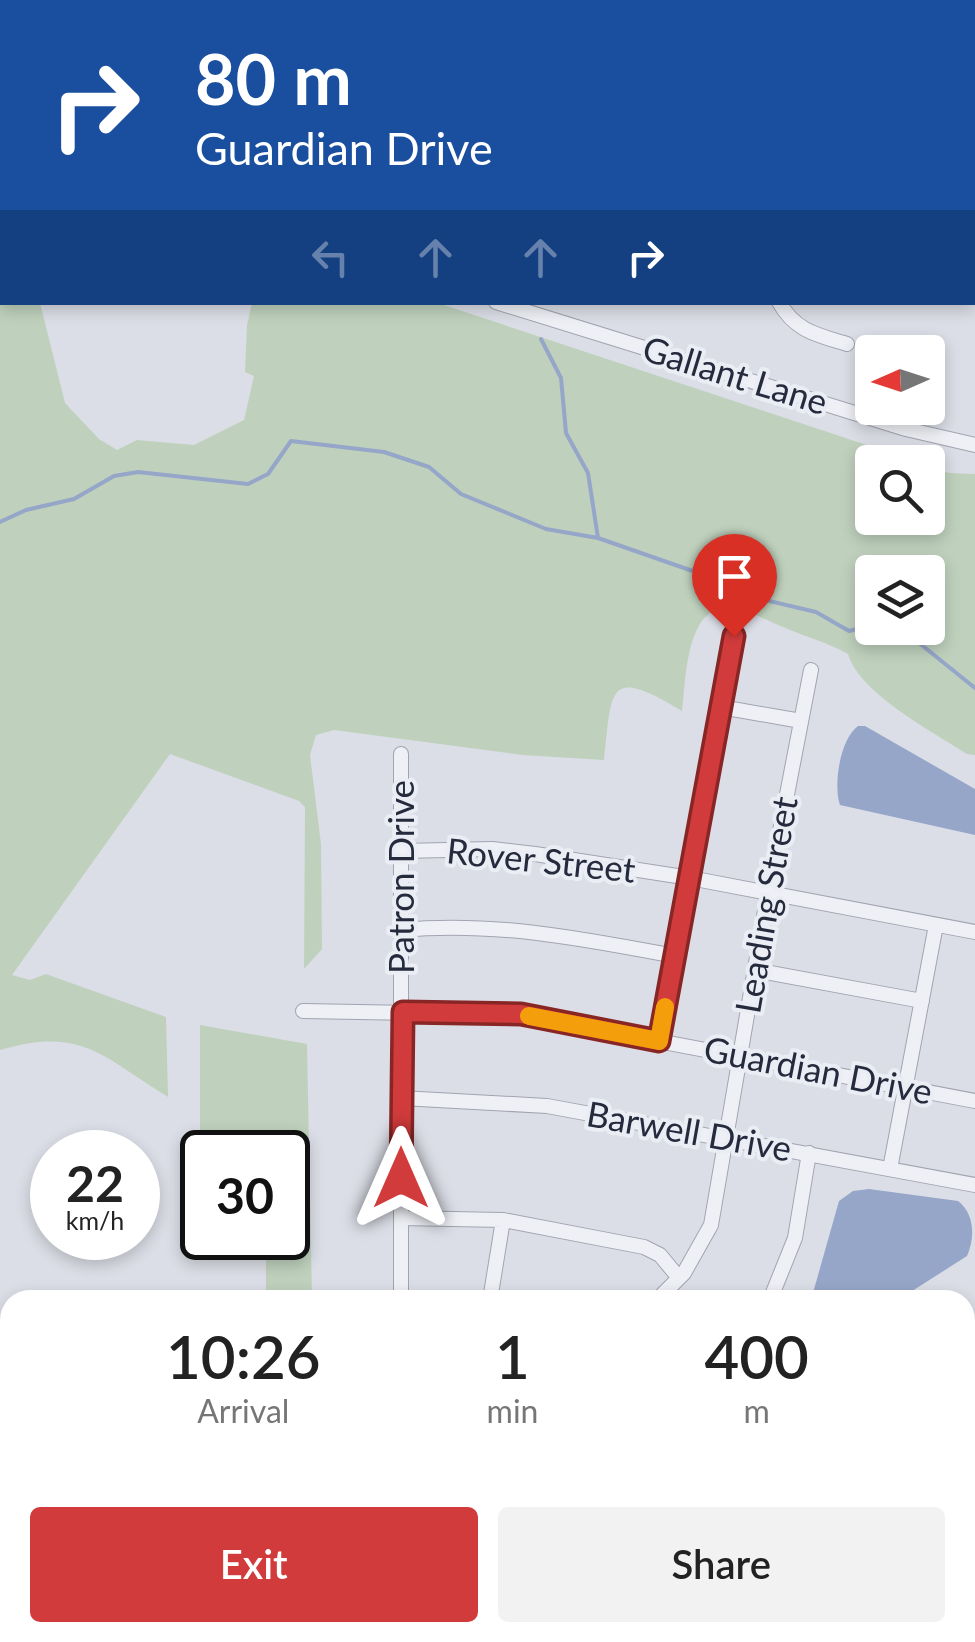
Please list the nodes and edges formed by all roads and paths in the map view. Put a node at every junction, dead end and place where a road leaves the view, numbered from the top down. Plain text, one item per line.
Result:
1 (506, 305) edge
2 (781, 305) edge
3 (847, 344) dead end
4 (975, 445) edge
5 (734, 636) dead end
6 (810, 670) dead end
7 (722, 707) junction
8 (801, 721) junction
9 (401, 754) dead end
10 (401, 851) junction
11 (690, 878) junction
12 (768, 892) junction
13 (936, 925) junction
14 (401, 930) junction
15 (975, 932) edge
16 (675, 956) junction
17 (755, 970) junction
18 (922, 1001) junction
19 (303, 1011) dead end
20 (403, 1012) junction
21 (659, 1041) junction
22 (740, 1057) junction
23 (905, 1086) junction
24 (401, 1098) junction
25 (975, 1101) edge
26 (726, 1140) junction
27 (810, 1153) junction
28 (890, 1169) junction
29 (975, 1186) edge
30 (401, 1218) junction
31 (503, 1220) junction
32 (679, 1278) junction
33 (401, 1290) edge
34 (492, 1290) edge
35 (666, 1290) edge
36 (774, 1290) edge

1 - 4 street, Gallant Lane
2 - 3 street
5 - 7 street
6 - 8 street, Leading Street
7 - 8 street
7 - 11 street
8 - 12 street, Leading Street
9 - 10 street, Patron Drive
10 - 11 street, Rover Street
10 - 14 street, Patron Drive
11 - 12 street, Rover Street
11 - 16 street
12 - 13 street, Rover Street
12 - 17 street, Leading Street
13 - 15 street, Rover Street
13 - 18 street
14 - 16 street
14 - 20 street, Patron Drive
16 - 21 street
17 - 18 street
17 - 22 street, Leading Street
18 - 23 street
19 - 20 street, Guardian Drive
20 - 21 street, Guardian Drive
20 - 24 street, Patron Drive
21 - 22 street, Guardian Drive
22 - 23 street, Guardian Drive
22 - 26 street, Leading Street
23 - 25 street, Guardian Drive
23 - 28 street
24 - 26 street, Barwell Drive
24 - 30 street, Patron Drive
26 - 27 street, Barwell Drive
26 - 32 street, Leading Street
27 - 28 street, Barwell Drive
27 - 36 street
28 - 29 street, Barwell Drive
30 - 31 street
30 - 33 street, Patron Drive
31 - 32 street
31 - 34 street
32 - 35 street, Leading Street

